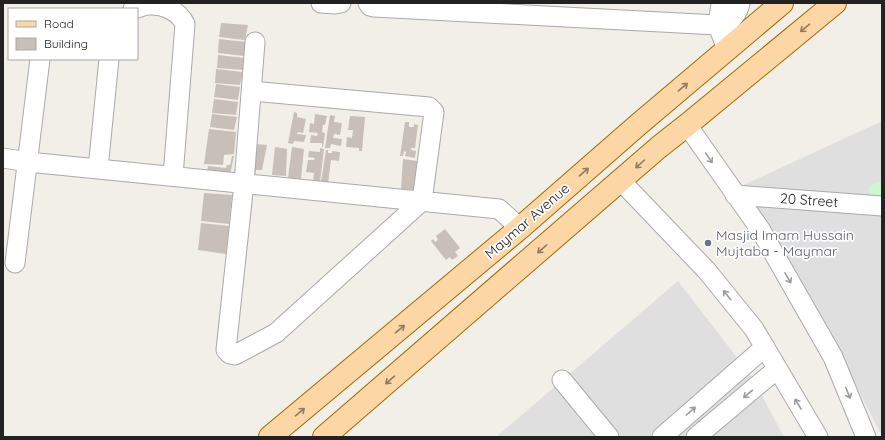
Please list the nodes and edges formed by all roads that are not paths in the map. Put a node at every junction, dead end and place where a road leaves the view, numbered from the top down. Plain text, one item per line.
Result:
1 (321, 3) edge
2 (341, 3) edge
3 (368, 3) edge
4 (721, 3) edge
5 (740, 3) edge
6 (782, 3) edge
7 (835, 3) edge
8 (446, 7) edge
9 (138, 8) edge
10 (721, 35) junction
11 (255, 42) dead end
12 (40, 60) edge
13 (108, 60) edge
14 (252, 92) junction
15 (639, 124) junction
16 (687, 125) junction
17 (659, 147) junction
18 (3, 158) edge
19 (28, 162) junction
20 (98, 169) junction
21 (172, 176) junction
22 (621, 180) junction
23 (244, 183) junction
24 (735, 195) junction
25 (422, 201) junction
26 (882, 206) edge
27 (520, 228) junction
28 (15, 263) dead end
29 (765, 347) junction
30 (777, 368) junction
31 (562, 380) dead end
32 (270, 437) edge
33 (324, 437) edge
34 (609, 437) edge
35 (662, 437) edge
36 (696, 437) edge
37 (818, 437) edge
38 (866, 437) edge

1 - 2 street
3 - 8 street
4 - 10 street
5 - 10 street
6 - 10 main road, Maymar Avenue
7 -> 16 main road
8 - 10 street
9 - 21 street
15 -> 10 main road, Maymar Avenue
11 - 14 street
12 - 19 street
13 - 20 street
14 - 23 street
14 - 25 street
15 - 17 main road
27 -> 15 main road, Maymar Avenue
16 - 17 main road
16 -> 24 street
17 -> 22 main road
18 - 19 street
19 - 20 street
19 - 28 street
20 - 21 street
21 - 23 street
29 -> 22 street
22 -> 33 main road
23 - 25 street
23 - 25 street
24 - 26 street, 20 Street
24 -> 38 street
25 - 27 street
32 -> 27 main road, Maymar Avenue
29 - 30 street
35 -> 29 street
30 -> 36 street
37 -> 30 street
31 - 34 street

